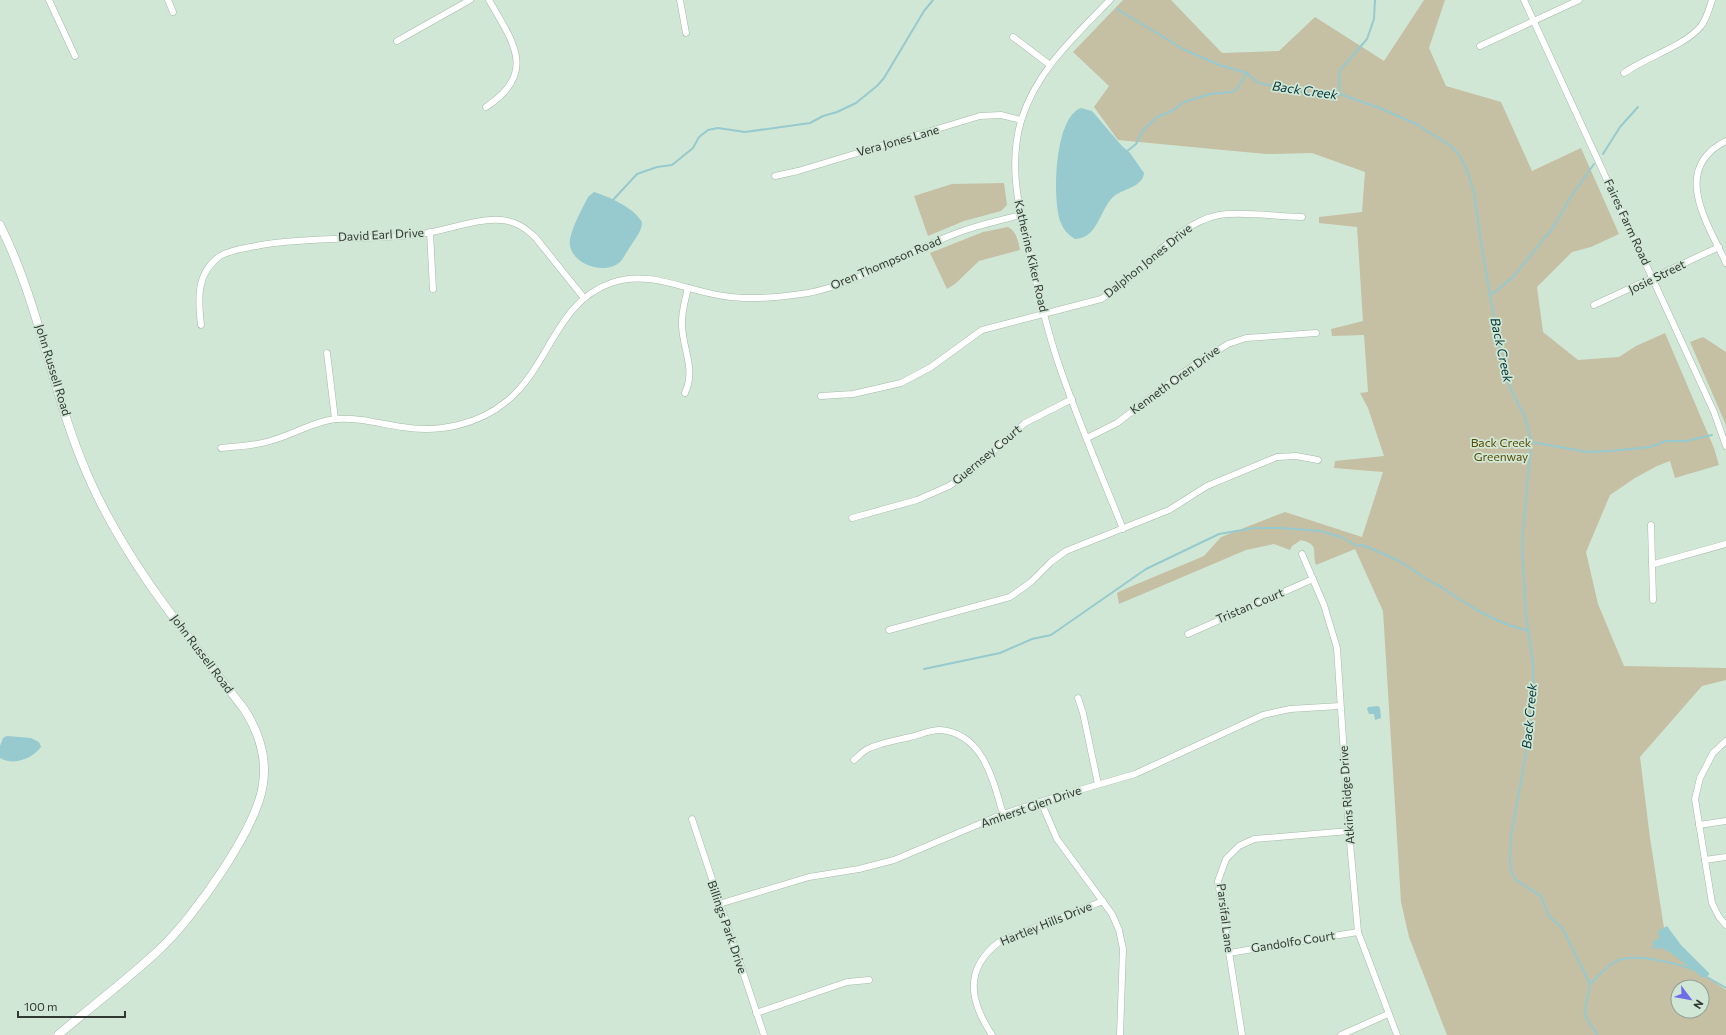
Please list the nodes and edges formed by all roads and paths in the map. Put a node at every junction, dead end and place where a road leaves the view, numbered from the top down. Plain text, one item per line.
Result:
1 (49, 0) edge
2 (168, 0) edge
3 (470, 0) edge
4 (489, 0) edge
5 (680, 0) edge
6 (1110, 0) edge
7 (1524, 0) edge
8 (1579, 0) edge
9 (1712, 0) edge
10 (174, 12) dead end
11 (1533, 21) junction
12 (686, 33) dead end
13 (1013, 38) dead end
14 (397, 40) dead end
15 (1480, 46) dead end
16 (75, 56) dead end
17 (1050, 65) junction
18 (1624, 73) dead end
19 (486, 107) dead end
20 (1022, 120) junction
21 (1726, 142) edge
22 (775, 176) dead end
23 (1021, 215) junction
24 (1302, 218) dead end
25 (0, 225) edge
26 (430, 232) junction
27 (1719, 247) junction
28 (1726, 263) edge
29 (1652, 278) junction
30 (688, 288) junction
31 (433, 289) dead end
32 (584, 298) junction
33 (1594, 305) dead end
34 (1044, 313) junction
35 (202, 325) dead end
36 (1316, 333) dead end
37 (327, 353) dead end
38 (685, 394) dead end
39 (822, 396) dead end
40 (1072, 398) junction
41 (335, 419) junction
42 (1087, 438) junction
43 (1726, 446) edge
44 (221, 448) dead end
45 (1318, 460) dead end
46 (852, 518) dead end
47 (1651, 525) dead end
48 (1123, 529) junction
49 (1726, 544) edge
50 (1302, 554) dead end
51 (1654, 564) junction
52 (1313, 579) junction
53 (1653, 600) dead end
54 (889, 630) dead end
55 (1188, 634) dead end
56 (1078, 698) dead end
57 (1340, 706) junction
58 (1726, 741) edge
59 (854, 760) dead end
60 (1098, 784) junction
61 (1041, 802) junction
62 (1003, 814) junction
63 (692, 819) dead end
64 (1726, 821) edge
65 (1699, 825) junction
66 (1349, 831) junction
67 (1726, 857) edge
68 (1705, 860) junction
69 (1103, 901) junction
70 (719, 904) junction
71 (1726, 925) edge
72 (1358, 932) junction
73 (1229, 953) junction
74 (869, 980) dead end
75 (756, 1012) junction
76 (1388, 1014) junction
77 (58, 1035) edge
78 (764, 1035) edge
79 (992, 1035) edge
80 (1120, 1035) edge
81 (1242, 1035) edge
82 (1341, 1035) edge
83 (1397, 1035) edge

1 - 16 street
2 - 10 street
3 - 14 street
4 - 19 street
5 - 12 street
6 - 17 street, Katherine Kiker Road
7 - 11 street, Faires Farm Road
8 - 11 street
9 - 18 street
11 - 15 street
11 - 29 street, Faires Farm Road
13 - 17 street
17 - 20 street, Katherine Kiker Road
20 - 22 street, Vera Jones Lane
20 - 23 street, Katherine Kiker Road
21 - 27 street
23 - 30 street, Oren Thompson Road
23 - 34 street, Katherine Kiker Road
24 - 34 street, Dalphon Jones Drive
25 - 77 street, John Russell Road
26 - 31 street
26 - 32 street, David Earl Drive
26 - 35 street, David Earl Drive
27 - 28 street
27 - 29 street, Josie Street
29 - 33 street, Josie Street
29 - 43 street, Faires Farm Road
30 - 32 street, Oren Thompson Road
30 - 38 street
32 - 41 street, Oren Thompson Road
34 - 39 street, Dalphon Jones Drive
34 - 40 street, Katherine Kiker Road
36 - 42 street, Kenneth Oren Drive
37 - 41 street
40 - 42 street, Katherine Kiker Road
40 - 46 street, Guernsey Court
41 - 44 street, Oren Thompson Road
42 - 48 street, Katherine Kiker Road
45 - 48 street
47 - 51 street
48 - 54 street
49 - 51 street
50 - 52 street, Atkins Ridge Drive
51 - 53 street
52 - 55 street, Tristan Court
52 - 57 street, Atkins Ridge Drive
56 - 60 street
57 - 60 street, Amherst Glen Drive
57 - 66 street, Atkins Ridge Drive
58 - 65 street
59 - 62 street
60 - 61 street, Amherst Glen Drive
61 - 62 street, Amherst Glen Drive
61 - 69 street
62 - 70 street, Amherst Glen Drive
63 - 70 street, Billings Park Drive
64 - 65 street
65 - 68 street
66 - 72 street, Atkins Ridge Drive
66 - 73 street, Parsifal Lane
67 - 68 street
68 - 71 street
69 - 79 street, Hartley Hills Drive
69 - 80 street
70 - 75 street, Billings Park Drive
72 - 73 street, Gandolfo Court
72 - 76 street, Atkins Ridge Drive
73 - 81 street, Parsifal Lane
74 - 75 street
75 - 78 street, Billings Park Drive
76 - 82 street
76 - 83 street, Atkins Ridge Drive

